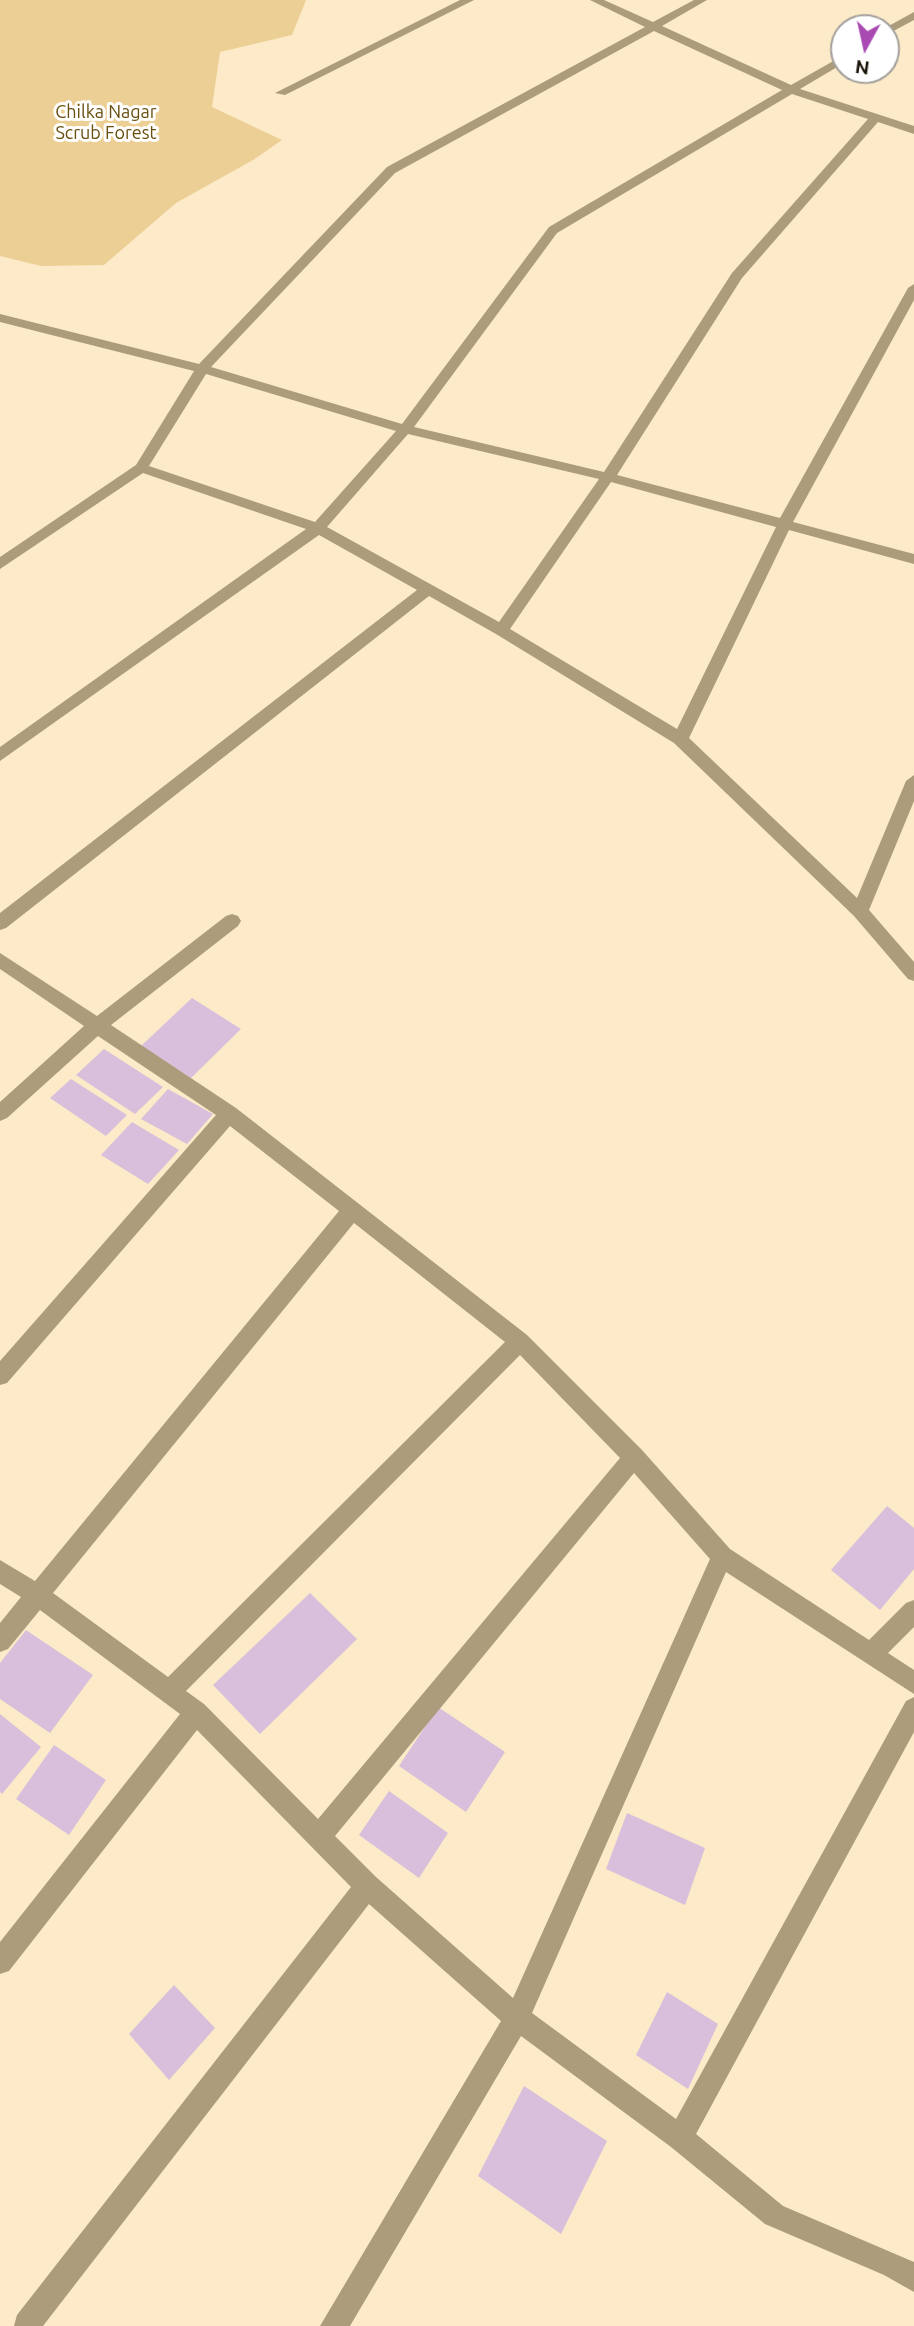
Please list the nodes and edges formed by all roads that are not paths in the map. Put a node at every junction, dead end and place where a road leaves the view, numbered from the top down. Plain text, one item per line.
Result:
1 (469, 0) edge
2 (595, 0) edge
3 (702, 0) edge
4 (652, 25) junction
5 (830, 67) edge
6 (793, 90) junction
7 (281, 93) dead end
8 (876, 117) junction
9 (914, 130) edge
10 (914, 288) edge
11 (6, 320) edge
12 (0, 331) edge
13 (202, 369) junction
14 (405, 429) junction
15 (141, 468) junction
16 (608, 477) junction
17 (785, 523) junction
18 (318, 528) junction
19 (914, 559) edge
20 (0, 564) edge
21 (428, 589) junction
22 (501, 630) junction
23 (680, 739) junction
24 (0, 755) edge
25 (914, 781) edge
26 (860, 911) junction
27 (232, 921) dead end
28 (0, 923) edge
29 (0, 960) edge
30 (914, 974) edge
31 (97, 1026) junction
32 (0, 1113) edge
33 (229, 1115) junction
34 (352, 1210) junction
35 (520, 1341) junction
36 (0, 1376) edge
37 (634, 1457) junction
38 (722, 1557) junction
39 (0, 1572) edge
40 (39, 1596) junction
41 (914, 1611) edge
42 (0, 1641) edge
43 (871, 1654) junction
44 (914, 1683) edge
45 (169, 1692) junction
46 (914, 1709) edge
47 (196, 1712) junction
48 (318, 1838) junction
49 (367, 1886) junction
50 (0, 1962) edge
51 (517, 2018) junction
52 (680, 2138) junction
53 (914, 2278) edge
54 (27, 2325) edge
55 (334, 2326) edge

1 - 7 street
2 - 4 street
3 - 4 street
4 - 6 street
4 - 13 street
5 - 6 street
6 - 8 street
6 - 14 street
8 - 9 street
8 - 16 street
10 - 17 street
11 - 12 street
11 - 13 street
13 - 14 street
13 - 15 street
14 - 16 street
14 - 18 street
15 - 18 street
15 - 20 street
16 - 17 street
16 - 22 street
17 - 19 street
17 - 23 street
18 - 21 street
18 - 24 street
21 - 22 street
21 - 28 street
22 - 23 street
23 - 26 street
25 - 26 street
26 - 30 street
27 - 31 street
29 - 31 street
31 - 32 street
31 - 33 street
33 - 34 street
33 - 36 street
34 - 35 street
34 - 40 street
35 - 37 street
35 - 45 street
37 - 38 street
37 - 48 street
38 - 43 street
38 - 51 street
39 - 40 street
40 - 42 street
40 - 45 street
41 - 43 street
43 - 44 street
45 - 47 street
46 - 52 street
47 - 48 street
47 - 50 street
48 - 49 street
49 - 51 street
49 - 54 street
51 - 52 street
51 - 55 street
52 - 53 street

